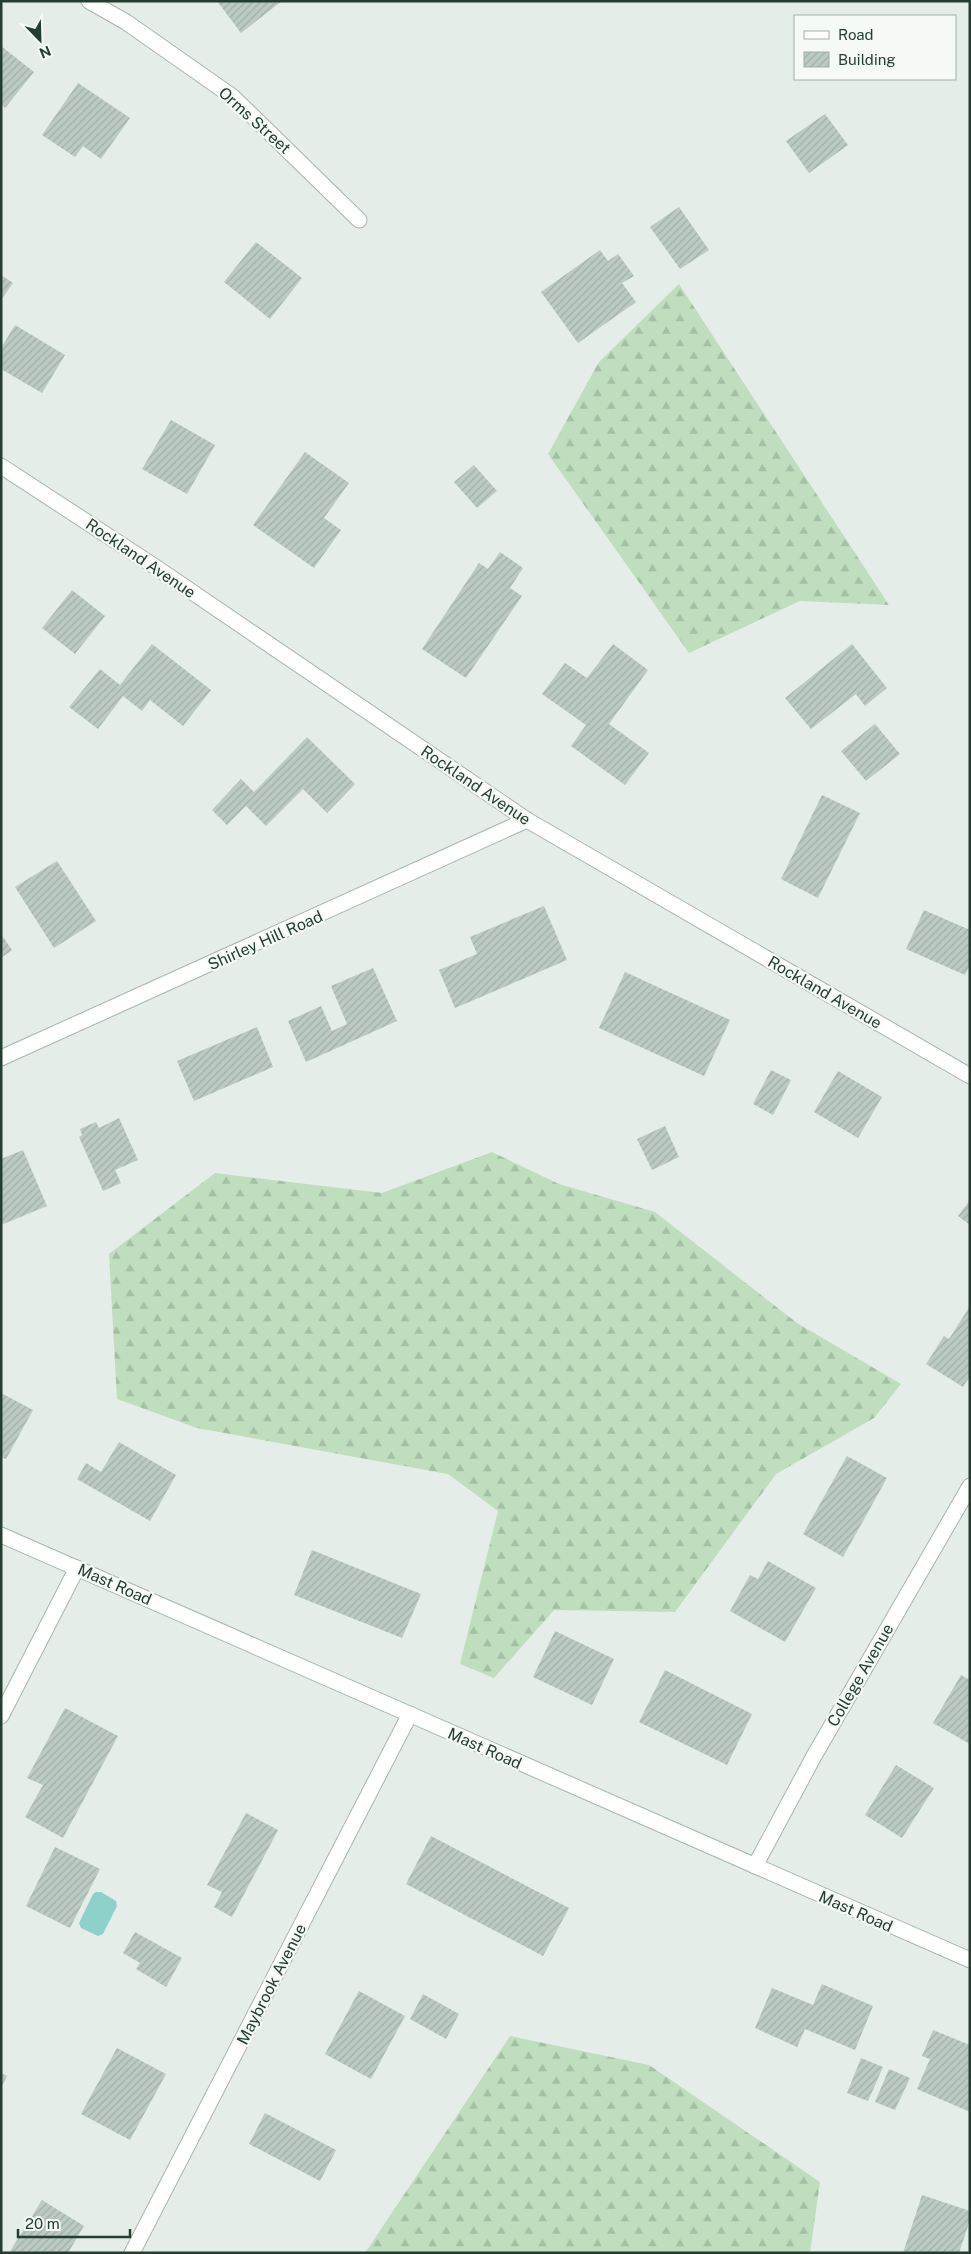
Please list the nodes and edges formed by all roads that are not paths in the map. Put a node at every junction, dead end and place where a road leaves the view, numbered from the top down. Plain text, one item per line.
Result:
1 (89, 1) edge
2 (359, 220) dead end
3 (1, 466) edge
4 (527, 820) junction
5 (1, 1058) edge
6 (970, 1076) edge
7 (970, 1486) edge
8 (1, 1535) edge
9 (77, 1568) junction
10 (410, 1714) junction
11 (1, 1716) edge
12 (755, 1866) junction
13 (970, 1960) edge
14 (132, 2253) edge

1 - 2 street, Orms Street
3 - 4 street, Rockland Avenue
4 - 5 street, Shirley Hill Road
4 - 6 street, Rockland Avenue
7 - 12 street, College Avenue
8 - 9 street, Mast Road
9 - 10 street, Mast Road
9 - 11 street
10 - 12 street, Mast Road
10 - 14 street, Maybrook Avenue
12 - 13 street, Mast Road

